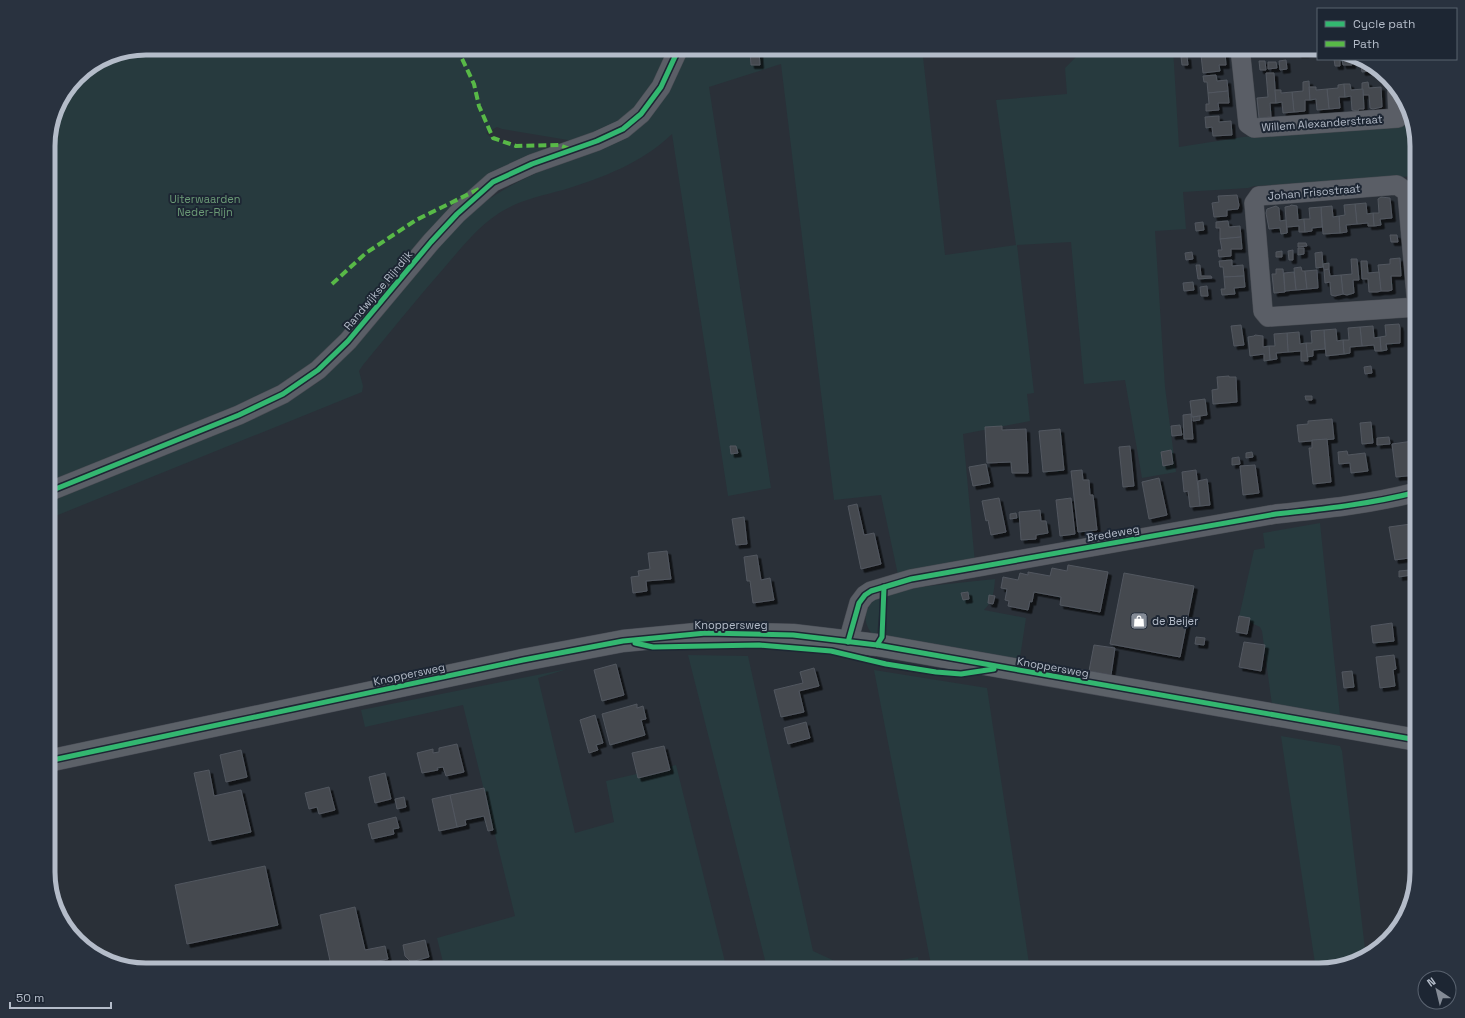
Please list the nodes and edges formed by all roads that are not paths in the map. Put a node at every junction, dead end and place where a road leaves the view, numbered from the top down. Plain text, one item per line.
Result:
1 (676, 55) edge
2 (1241, 55) edge
3 (1397, 99) edge
4 (1410, 234) edge
5 (1410, 307) edge
6 (55, 489) edge
7 (1410, 494) edge
8 (848, 642) junction
9 (1410, 739) edge
10 (55, 760) edge

1 - 6 street, Randwijkse Rijndijk
2 - 3 street, Willem Alexanderstraat
4 - 5 street, Johan Frisostraat
7 - 8 street, Bredeweg
8 - 9 main road, Knoppersweg
8 - 10 main road, Knoppersweg

